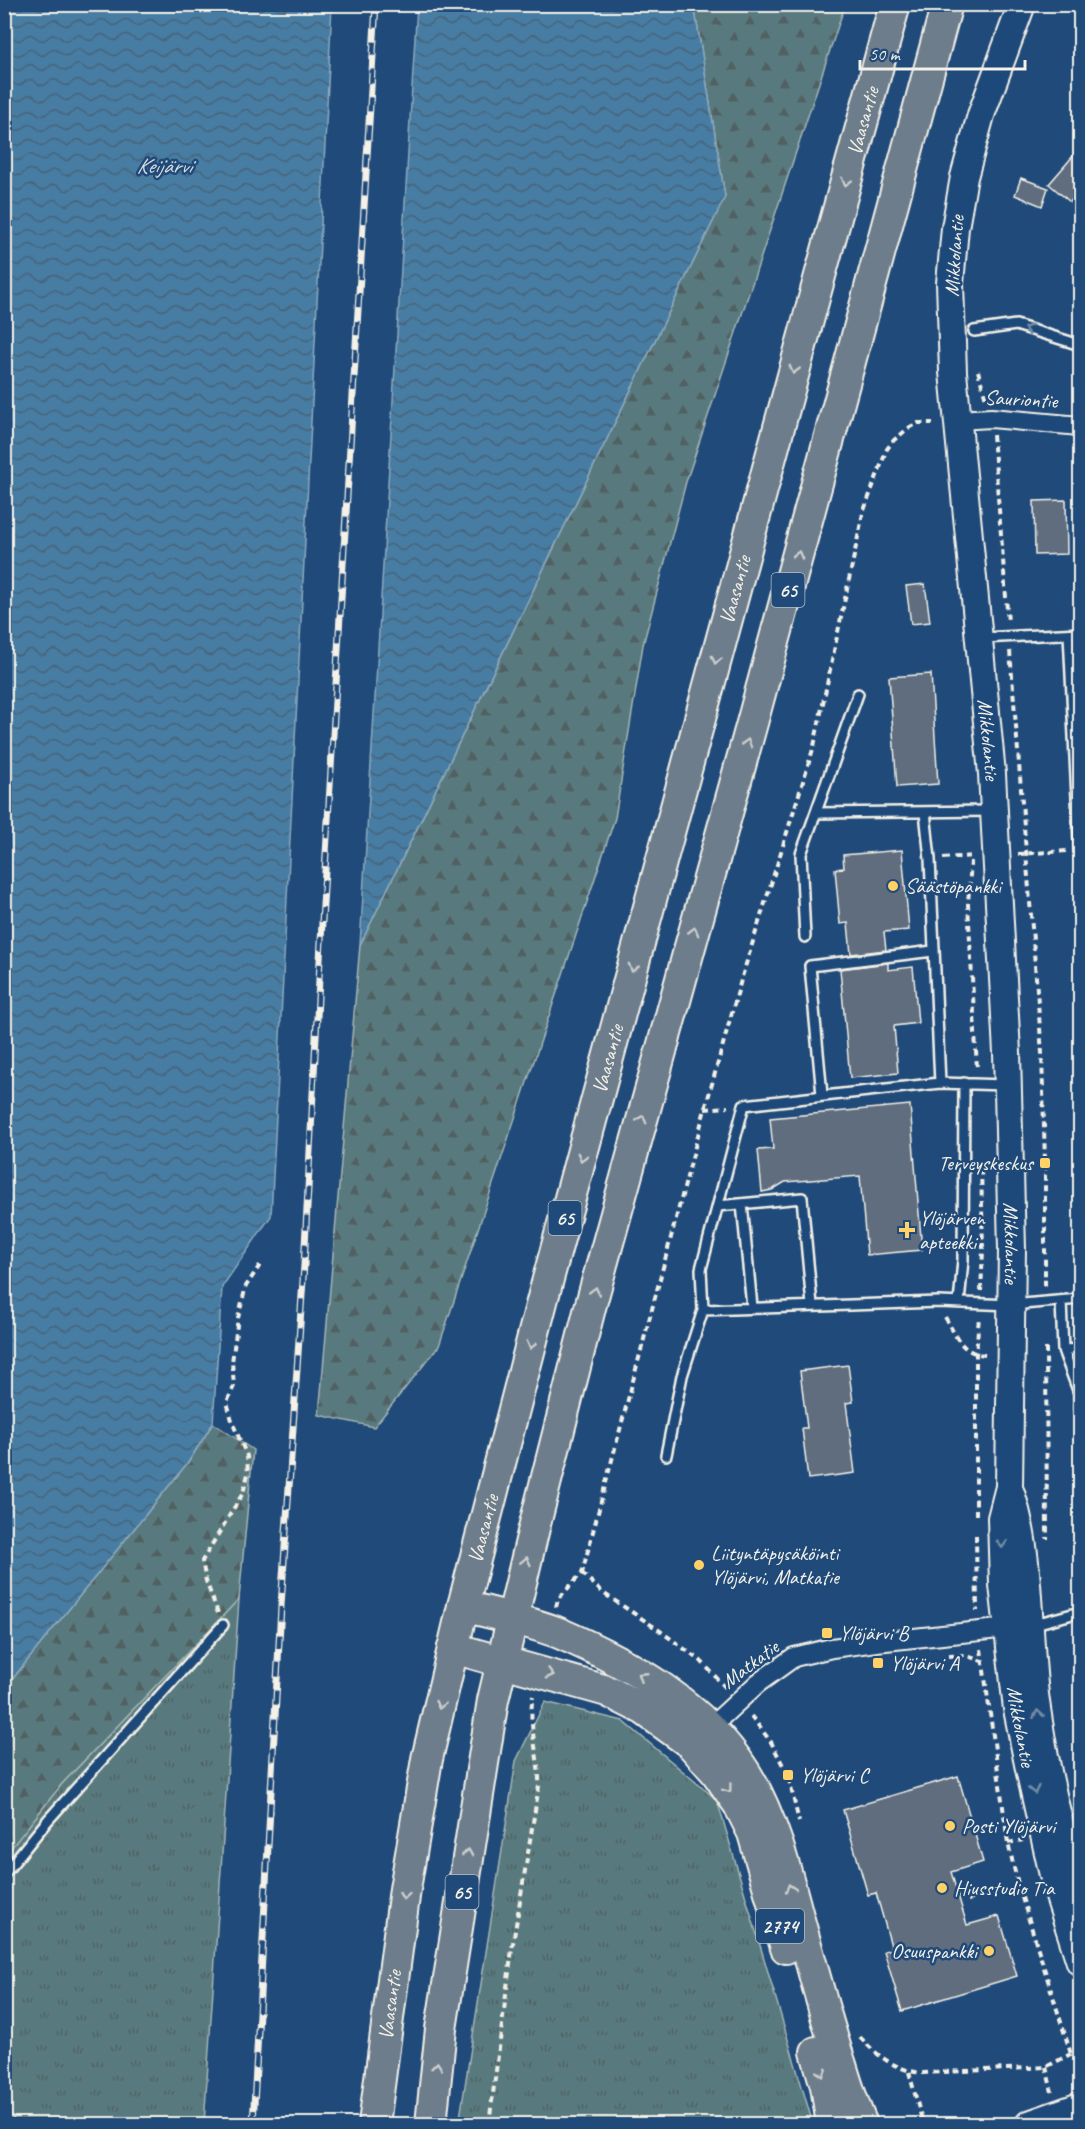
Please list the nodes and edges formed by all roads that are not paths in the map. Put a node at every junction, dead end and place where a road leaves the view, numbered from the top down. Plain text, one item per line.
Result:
1 (895, 4) edge
2 (947, 4) edge
3 (1022, 4) edge
4 (974, 332) dead end
5 (1080, 345) edge
6 (945, 422) junction
7 (1080, 426) edge
8 (1080, 633) edge
9 (1069, 634) junction
10 (979, 638) junction
11 (858, 694) dead end
12 (982, 811) junction
13 (925, 812) junction
14 (816, 813) junction
15 (1080, 855) edge
16 (805, 937) dead end
17 (933, 951) junction
18 (940, 1083) junction
19 (964, 1083) junction
20 (1008, 1085) junction
21 (822, 1095) junction
22 (742, 1204) junction
23 (718, 1206) junction
24 (1080, 1299) edge
25 (1061, 1301) junction
26 (959, 1303) junction
27 (812, 1305) junction
28 (1011, 1305) junction
29 (752, 1307) junction
30 (703, 1310) junction
31 (1080, 1349) edge
32 (1063, 1350) junction
33 (1080, 1417) edge
34 (666, 1455) dead end
35 (463, 1606) junction
36 (1080, 1612) edge
37 (512, 1618) junction
38 (224, 1624) road end
39 (1019, 1627) junction
40 (453, 1648) junction
41 (502, 1660) junction
42 (701, 1736) junction
43 (4, 1874) edge
44 (1073, 1885) edge
45 (1080, 1962) edge
46 (1080, 2106) edge
47 (374, 2124) edge
48 (431, 2124) edge
49 (832, 2124) edge
50 (862, 2124) edge
51 (1029, 2124) edge

1 -> 35 highway, Vaasantie / 65
37 -> 2 highway, 65
3 - 6 main road, Mikkolantie
5 -> 4 lane
6 - 7 street, Sauriontie
6 - 10 main road, Mikkolantie
8 - 9 lane
9 - 10 lane
9 - 15 lane
10 - 12 main road, Mikkolantie
11 - 14 lane
12 - 13 lane
12 - 20 main road, Mikkolantie
13 - 14 lane
13 - 17 lane
14 - 16 lane
17 - 18 lane
17 - 21 lane
18 - 19 lane
18 - 21 lane
19 - 20 lane
19 - 26 lane
20 - 28 main road, Mikkolantie
21 - 23 lane
22 - 23 lane
22 - 27 lane
22 - 29 lane
23 - 30 lane
24 - 25 lane
25 - 28 lane
25 - 32 lane
26 - 27 lane
26 - 28 lane
27 - 29 lane
28 - 39 main road, Mikkolantie
29 - 30 lane
30 - 34 lane
31 - 32 lane
32 - 33 lane
35 - 37 highway, 2774
35 - 40 highway, Vaasantie / 65
36 - 39 lane
37 - 41 highway, 65
42 -> 37 highway, 2774
38 - 43 lane
39 - 42 street, Matkatie
39 - 44 main road, Mikkolantie
40 - 41 highway, 2774
40 -> 47 highway, Vaasantie / 65
41 -> 42 highway, 2774
48 -> 41 highway, 65
42 -> 49 highway, 2774
50 -> 42 highway, 2774
44 - 45 main road, Mikkolantie
46 - 51 main road

